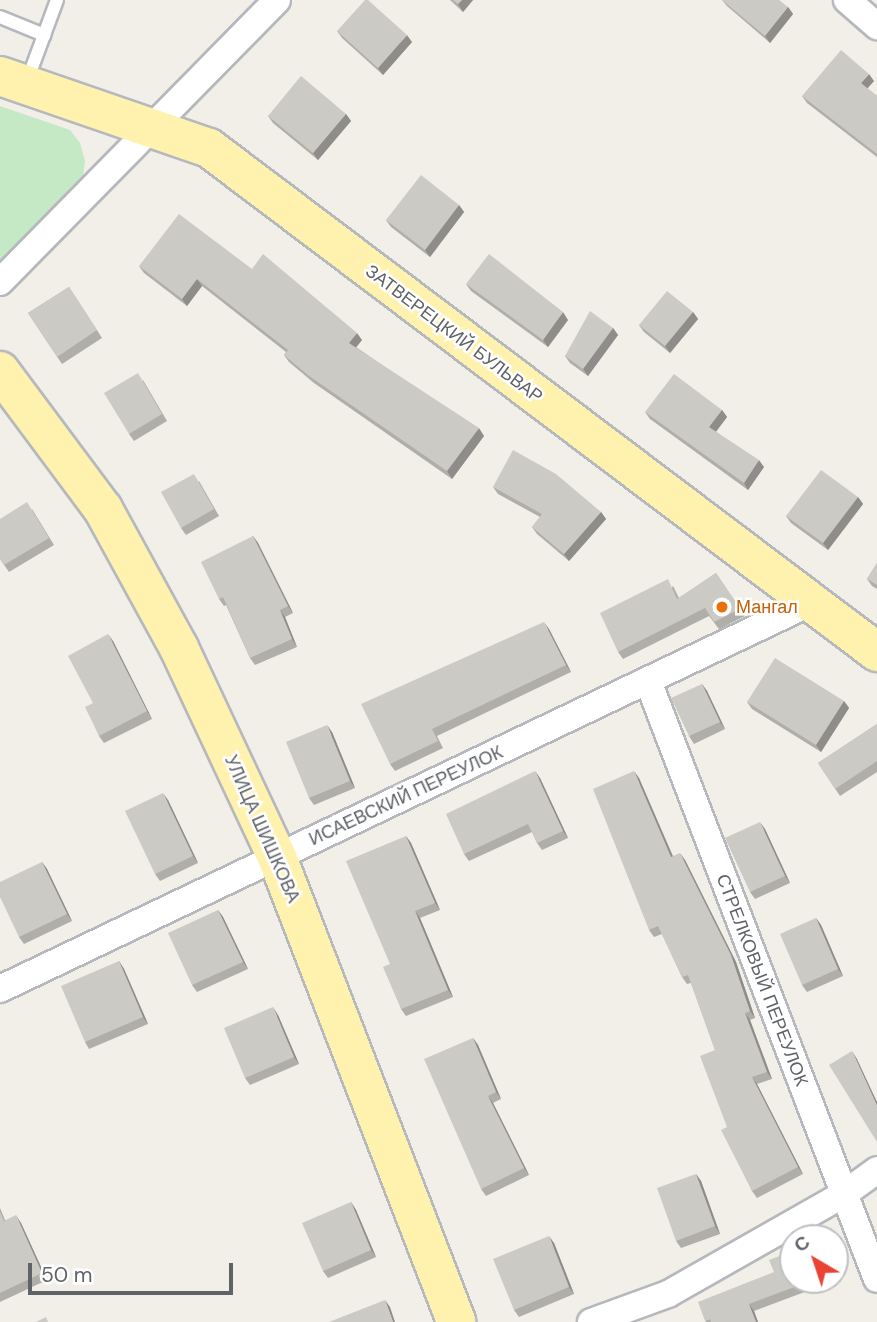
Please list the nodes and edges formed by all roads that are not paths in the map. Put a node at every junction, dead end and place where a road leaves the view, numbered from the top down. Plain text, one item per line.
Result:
1 (57, 0) edge
2 (277, 0) edge
3 (847, 0) edge
4 (0, 17) edge
5 (877, 26) edge
6 (44, 35) junction
7 (13, 80) edge
8 (154, 128) junction
9 (0, 282) edge
10 (0, 371) edge
11 (812, 602) junction
12 (877, 652) edge
13 (648, 681) junction
14 (277, 857) junction
15 (0, 989) edge
16 (877, 1170) edge
17 (844, 1194) junction
18 (877, 1279) edge
19 (456, 1322) edge
20 (591, 1322) edge

1 - 6 lane
2 - 8 street
3 - 5 street
4 - 6 lane
6 - 7 lane
7 - 8 main road, ЗАТВЕРЕЦКИЙ БУЛЬВАР
8 - 9 street
8 - 11 main road, ЗАТВЕРЕЦКИЙ БУЛЬВАР
10 - 14 main road, УЛИЦА ШИШКОВА
11 - 12 main road, ЗАТВЕРЕЦКИЙ БУЛЬВАР
11 - 13 street, ИСАЕВСКИЙ ПЕРЕУЛОК
13 - 14 street, ИСАЕВСКИЙ ПЕРЕУЛОК
13 - 17 street, СТРЕЛКОВЫЙ ПЕРЕУЛОК
14 - 15 street, ИСАЕВСКИЙ ПЕРЕУЛОК
14 - 19 main road, УЛИЦА ШИШКОВА
16 - 17 street
17 - 18 street, СТРЕЛКОВЫЙ ПЕРЕУЛОК
17 - 20 street

